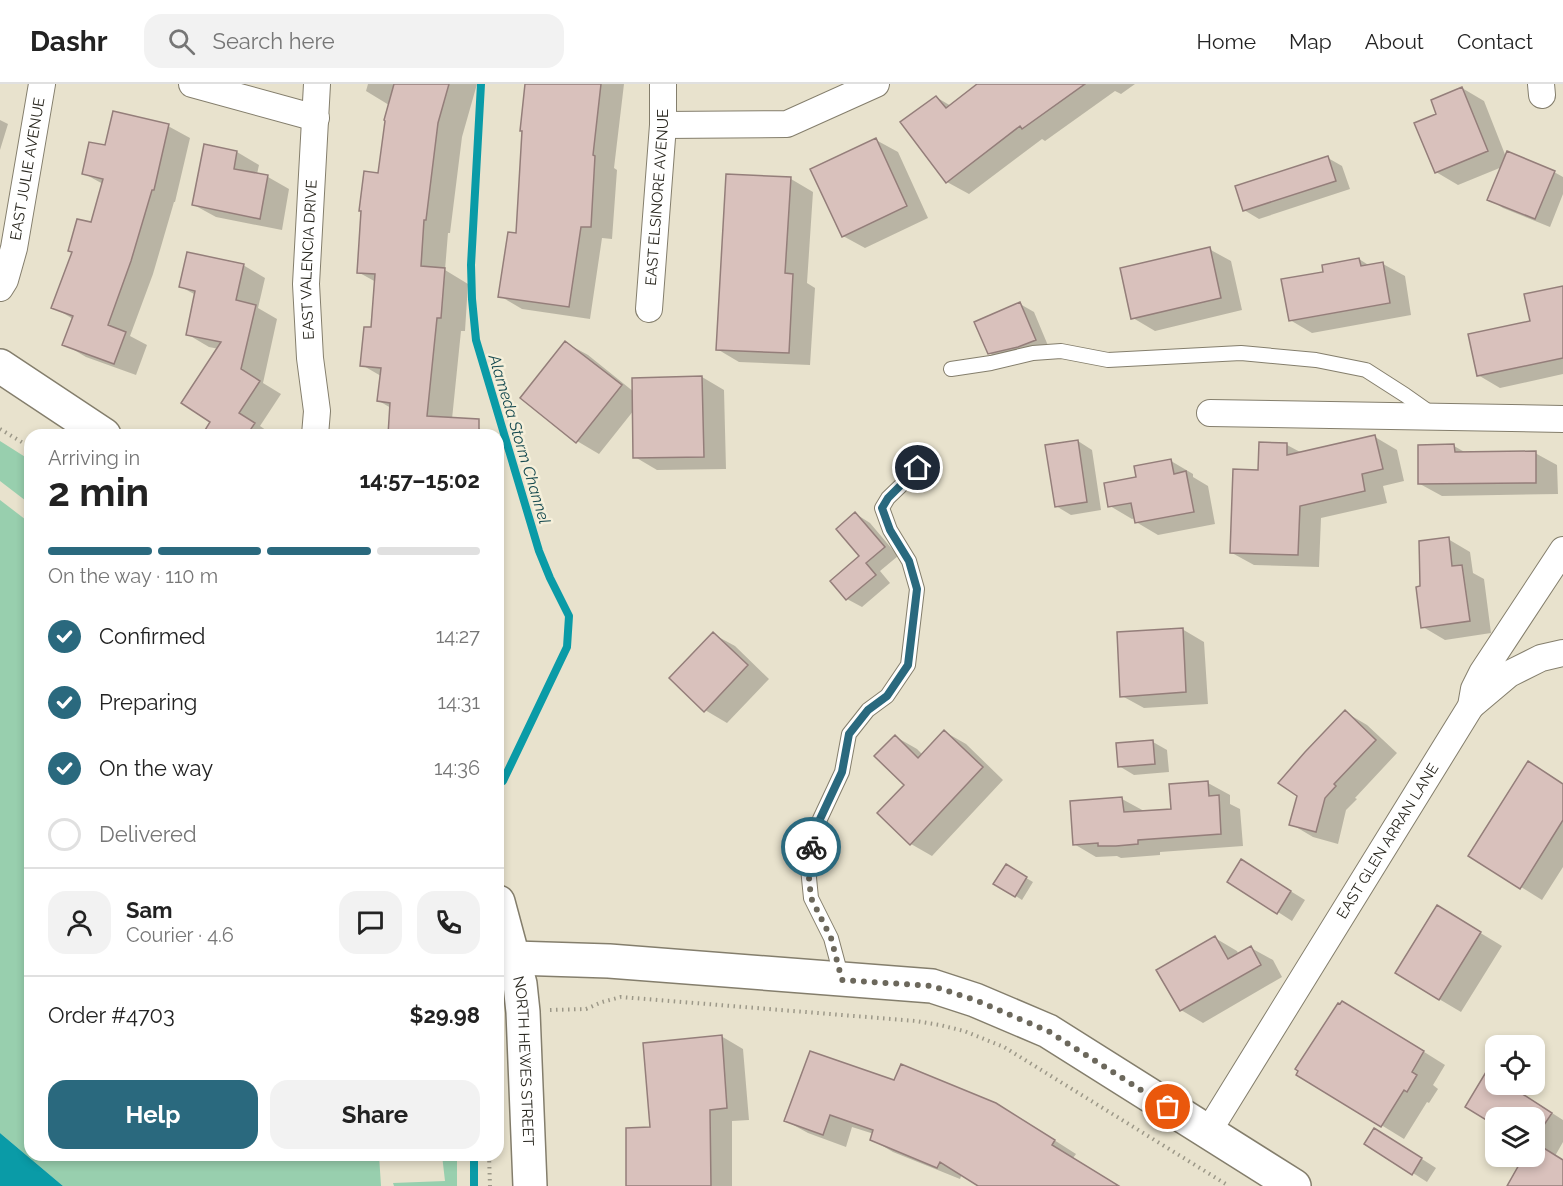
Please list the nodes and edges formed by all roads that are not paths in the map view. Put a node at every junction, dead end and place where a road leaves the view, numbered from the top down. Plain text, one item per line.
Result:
1 (42, 84) edge
2 (192, 84) edge
3 (317, 84) edge
4 (663, 84) edge
5 (876, 84) edge
6 (316, 118) junction
7 (663, 124) junction
8 (0, 288) edge
9 (649, 309) dead end
10 (0, 366) edge
11 (951, 369) dead end
12 (1210, 414) dead end
13 (1436, 417) junction
14 (1563, 419) edge
15 (95, 429) edge
16 (316, 429) edge
17 (918, 468) dead end
18 (1563, 550) edge
19 (1563, 653) edge
20 (1471, 706) junction
21 (504, 923) edge
22 (514, 958) junction
23 (842, 980) junction
24 (1208, 1132) junction
25 (530, 1186) edge
26 (1294, 1186) edge

1 - 8 street, EAST JULIE AVENUE
2 - 6 street
3 - 6 street, EAST VALENCIA DRIVE
4 - 7 street, EAST ELSINORE AVENUE
5 - 7 street
6 - 16 street, EAST VALENCIA DRIVE
7 - 9 street, EAST ELSINORE AVENUE
10 - 15 street
11 - 13 lane
12 - 13 street
13 - 14 street
17 - 23 lane
18 - 20 street, EAST GLEN ARRAN LANE
19 - 20 street
20 - 24 street, EAST GLEN ARRAN LANE
21 - 22 street, NORTH HEWES STREET
22 - 23 street
22 - 25 street, NORTH HEWES STREET
23 - 24 street
24 - 26 street

